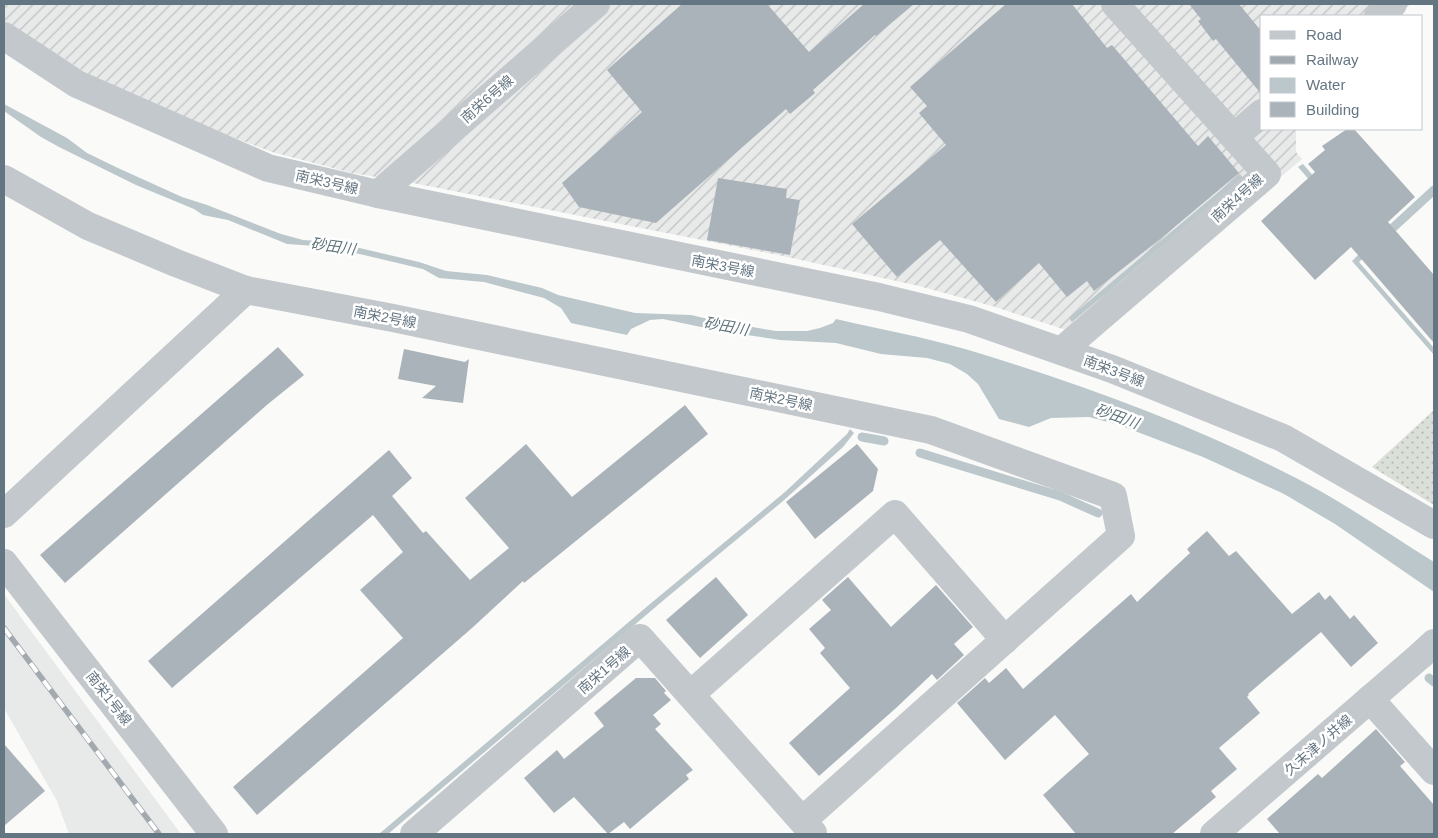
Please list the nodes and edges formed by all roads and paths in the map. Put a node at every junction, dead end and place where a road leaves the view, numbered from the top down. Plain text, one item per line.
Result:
1 (596, 4) edge
2 (1115, 4) edge
3 (1393, 4) edge
4 (1379, 15) edge
5 (4, 36) edge
6 (1260, 115) edge
7 (1234, 138) junction
8 (4, 179) edge
9 (378, 194) junction
10 (246, 290) junction
11 (1061, 351) junction
12 (4, 514) edge
13 (1434, 525) edge
14 (4, 563) edge
15 (1006, 640) junction
16 (1428, 650) edge
17 (691, 694) junction
18 (1370, 699) junction
19 (1434, 771) edge
20 (809, 827) edge
21 (214, 834) edge
22 (414, 834) edge
23 (1214, 834) edge

1 - 9 street, 南栄6号線
2 - 7 street, 南栄4号線
3 - 4 street
5 - 9 street, 南栄3号線
6 - 7 street
7 - 11 street, 南栄4号線
8 - 10 street, 南栄2号線
9 - 11 street, 南栄3号線
10 - 12 street
10 - 15 street, 南栄2号線
11 - 13 street, 南栄3号線
14 - 21 street, 南栄1号線
15 - 17 street
15 - 20 street, 南栄2号線
16 - 18 street, 久末津ノ井線
17 - 20 street, 南栄1号線
17 - 22 street, 南栄1号線
18 - 19 street
18 - 23 street, 久末津ノ井線

